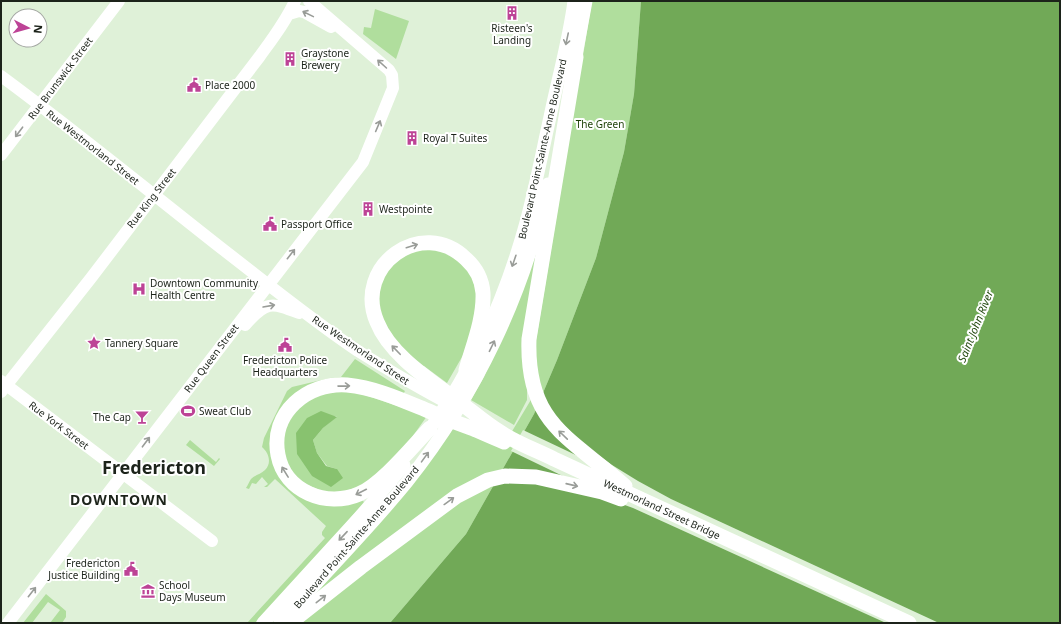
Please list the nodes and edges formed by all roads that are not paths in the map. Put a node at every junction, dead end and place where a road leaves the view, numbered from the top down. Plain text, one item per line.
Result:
1 (119, 1) edge
2 (295, 1) edge
3 (574, 1) edge
4 (586, 1) edge
5 (308, 2) edge
6 (290, 14) junction
7 (350, 37) junction
8 (576, 57) junction
9 (1, 76) edge
10 (40, 105) junction
11 (1, 155) edge
12 (154, 195) junction
13 (268, 285) junction
14 (316, 320) junction
15 (228, 337) junction
16 (466, 370) junction
17 (422, 382) junction
18 (3, 386) edge
19 (430, 428) junction
20 (554, 459) junction
21 (123, 473) junction
22 (636, 496) junction
23 (656, 506) junction
24 (212, 541) dead end
25 (8, 623) edge
26 (263, 623) edge
27 (280, 623) edge
28 (290, 623) edge
29 (909, 623) edge

1 - 10 main road, Rue Brunswick Street
2 - 6 main road, Rue King Street
3 -> 16 main road, Boulevard Point-Sainte-Anne Boulevard
4 - 8 main road, Boulevard Point-Sainte-Anne Boulevard
5 - 7 main road
7 -> 6 main road
6 - 12 main road, Rue King Street
13 -> 7 main road, Rue Queen Street
22 -> 8 highway
27 -> 8 main road, Boulevard Point-Sainte-Anne Boulevard
9 - 10 main road, Rue Westmorland Street
10 -> 11 main road, Rue Brunswick Street
10 - 12 main road, Rue Westmorland Street
12 - 13 main road, Rue Westmorland Street
12 - 18 main road, Rue King Street
13 - 14 main road, Rue Westmorland Street
13 - 15 main road, Rue Queen Street
15 -> 14 main road
14 - 17 main road, Rue Westmorland Street
21 -> 15 main road, Rue Queen Street
17 -> 16 highway, Westmorland Street Bridge
16 - 19 main road, Boulevard Point-Sainte-Anne Boulevard
17 - 20 highway, Westmorland Street Bridge
18 - 21 main road, Rue York Street
19 -> 20 highway
19 -> 26 main road, Boulevard Point-Sainte-Anne Boulevard
20 - 22 highway, Westmorland Street Bridge
21 - 24 main road, Rue York Street
25 -> 21 main road, Rue Queen Street
22 - 23 highway, Westmorland Street Bridge
28 -> 23 highway
23 - 29 highway, Westmorland Street Bridge

